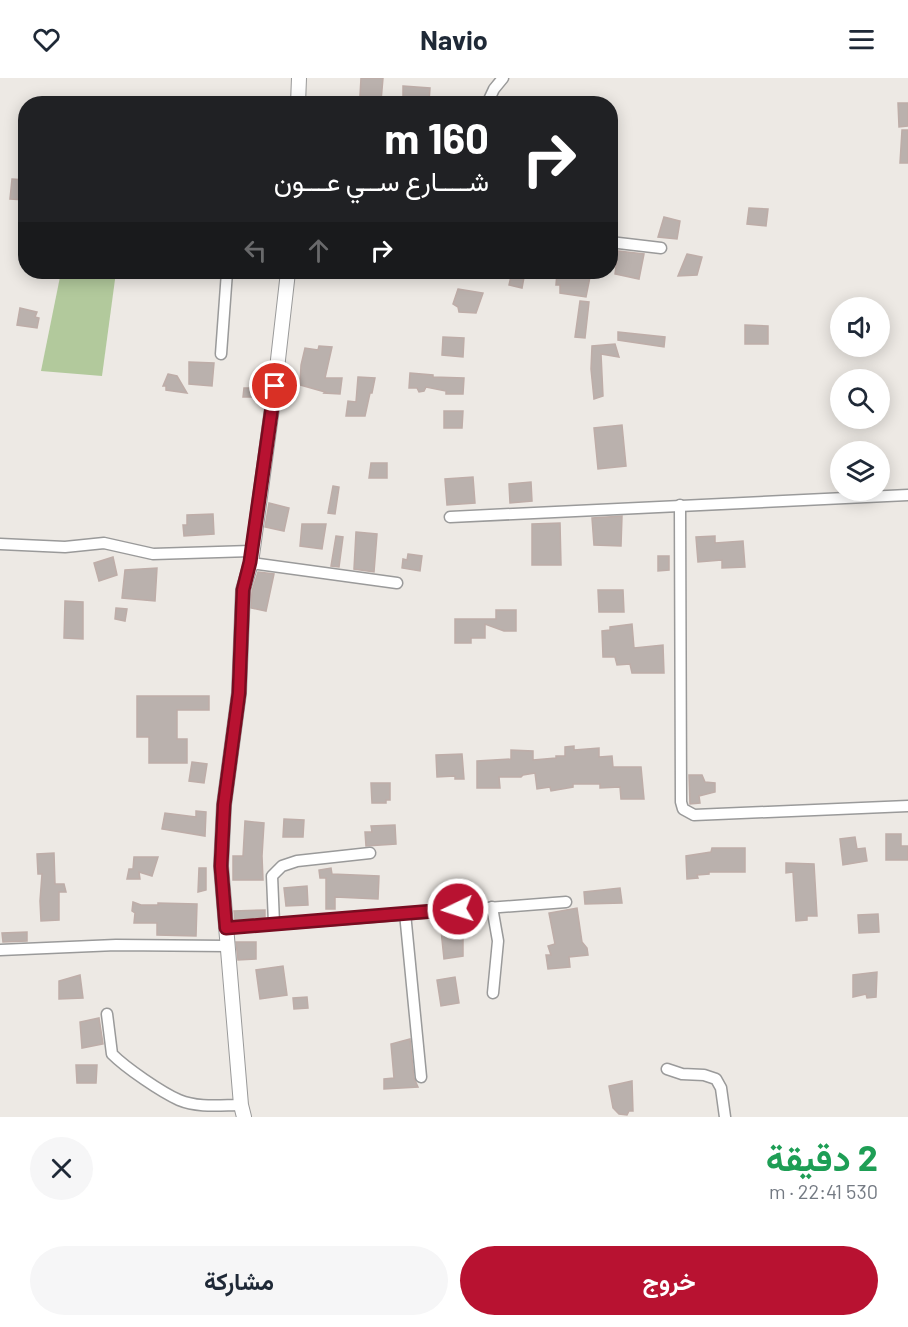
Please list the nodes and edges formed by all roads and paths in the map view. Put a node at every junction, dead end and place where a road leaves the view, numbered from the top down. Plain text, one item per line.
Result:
1 (299, 78) edge
2 (503, 78) edge
3 (298, 96) edge
4 (491, 96) edge
5 (618, 243) edge
6 (661, 248) dead end
7 (226, 279) edge
8 (287, 279) edge
9 (221, 354) dead end
10 (908, 495) edge
11 (680, 506) junction
12 (450, 517) dead end
13 (0, 544) edge
14 (251, 557) junction
15 (397, 583) dead end
16 (908, 806) edge
17 (370, 853) dead end
18 (566, 902) dead end
19 (492, 907) junction
20 (405, 913) junction
21 (274, 923) junction
22 (226, 928) junction
23 (228, 946) junction
24 (0, 950) edge
25 (493, 993) dead end
26 (107, 1014) dead end
27 (667, 1069) dead end
28 (421, 1077) dead end
29 (242, 1111) edge
30 (725, 1117) edge

1 - 3 street
2 - 4 street
5 - 6 street
7 - 9 street
8 - 14 street
10 - 11 street
11 - 12 street
11 - 16 street
13 - 14 street
14 - 15 street
14 - 22 street
17 - 21 street
18 - 19 street
19 - 20 street
19 - 25 street
20 - 21 street
20 - 28 street
21 - 22 street
22 - 23 street
23 - 24 street
23 - 29 street
26 - 29 street
27 - 30 street

